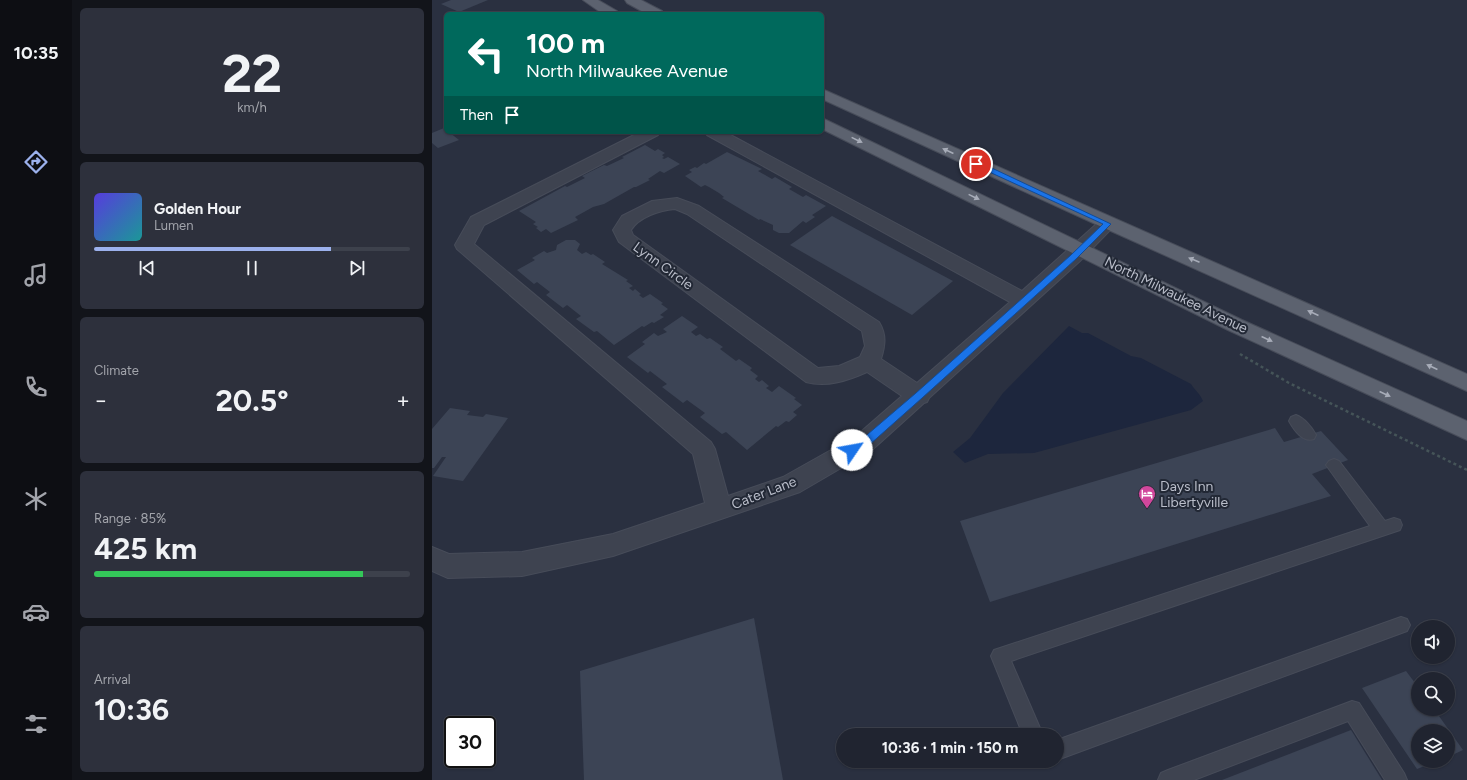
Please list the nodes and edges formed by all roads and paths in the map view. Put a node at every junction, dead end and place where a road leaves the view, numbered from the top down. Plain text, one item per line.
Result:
1 (589, 0) edge
2 (630, 0) edge
3 (609, 12) edge
4 (653, 12) edge
5 (824, 94) edge
6 (824, 124) edge
7 (648, 134) edge
8 (717, 134) edge
9 (1108, 224) junction
10 (1081, 249) junction
11 (1024, 301) junction
12 (869, 362) junction
13 (1467, 383) edge
14 (919, 396) junction
15 (1330, 402) dead end
16 (1296, 421) dead end
17 (1467, 431) edge
18 (1309, 435) dead end
19 (1334, 465) dead end
20 (1467, 470) edge
21 (719, 509) junction
22 (432, 559) edge
23 (1401, 625) dead end
24 (1030, 728) edge
25 (1064, 747) edge
26 (1168, 780) edge
27 (1397, 780) edge

1 - 3 main road
2 - 4 main road
9 -> 5 main road
6 -> 10 main road, North Milwaukee Avenue
7 - 21 street
8 - 11 street
9 - 10 street, Cater Lane
13 -> 9 main road
10 - 11 street, Cater Lane
10 -> 17 main road, North Milwaukee Avenue
11 - 14 street, Cater Lane
12 - 12 street, Lynn Circle
12 - 14 street
14 - 21 street, Cater Lane
15 - 20 path
16 - 18 lane
19 - 24 lane
21 - 22 street, Cater Lane
23 - 25 lane
26 - 27 lane

